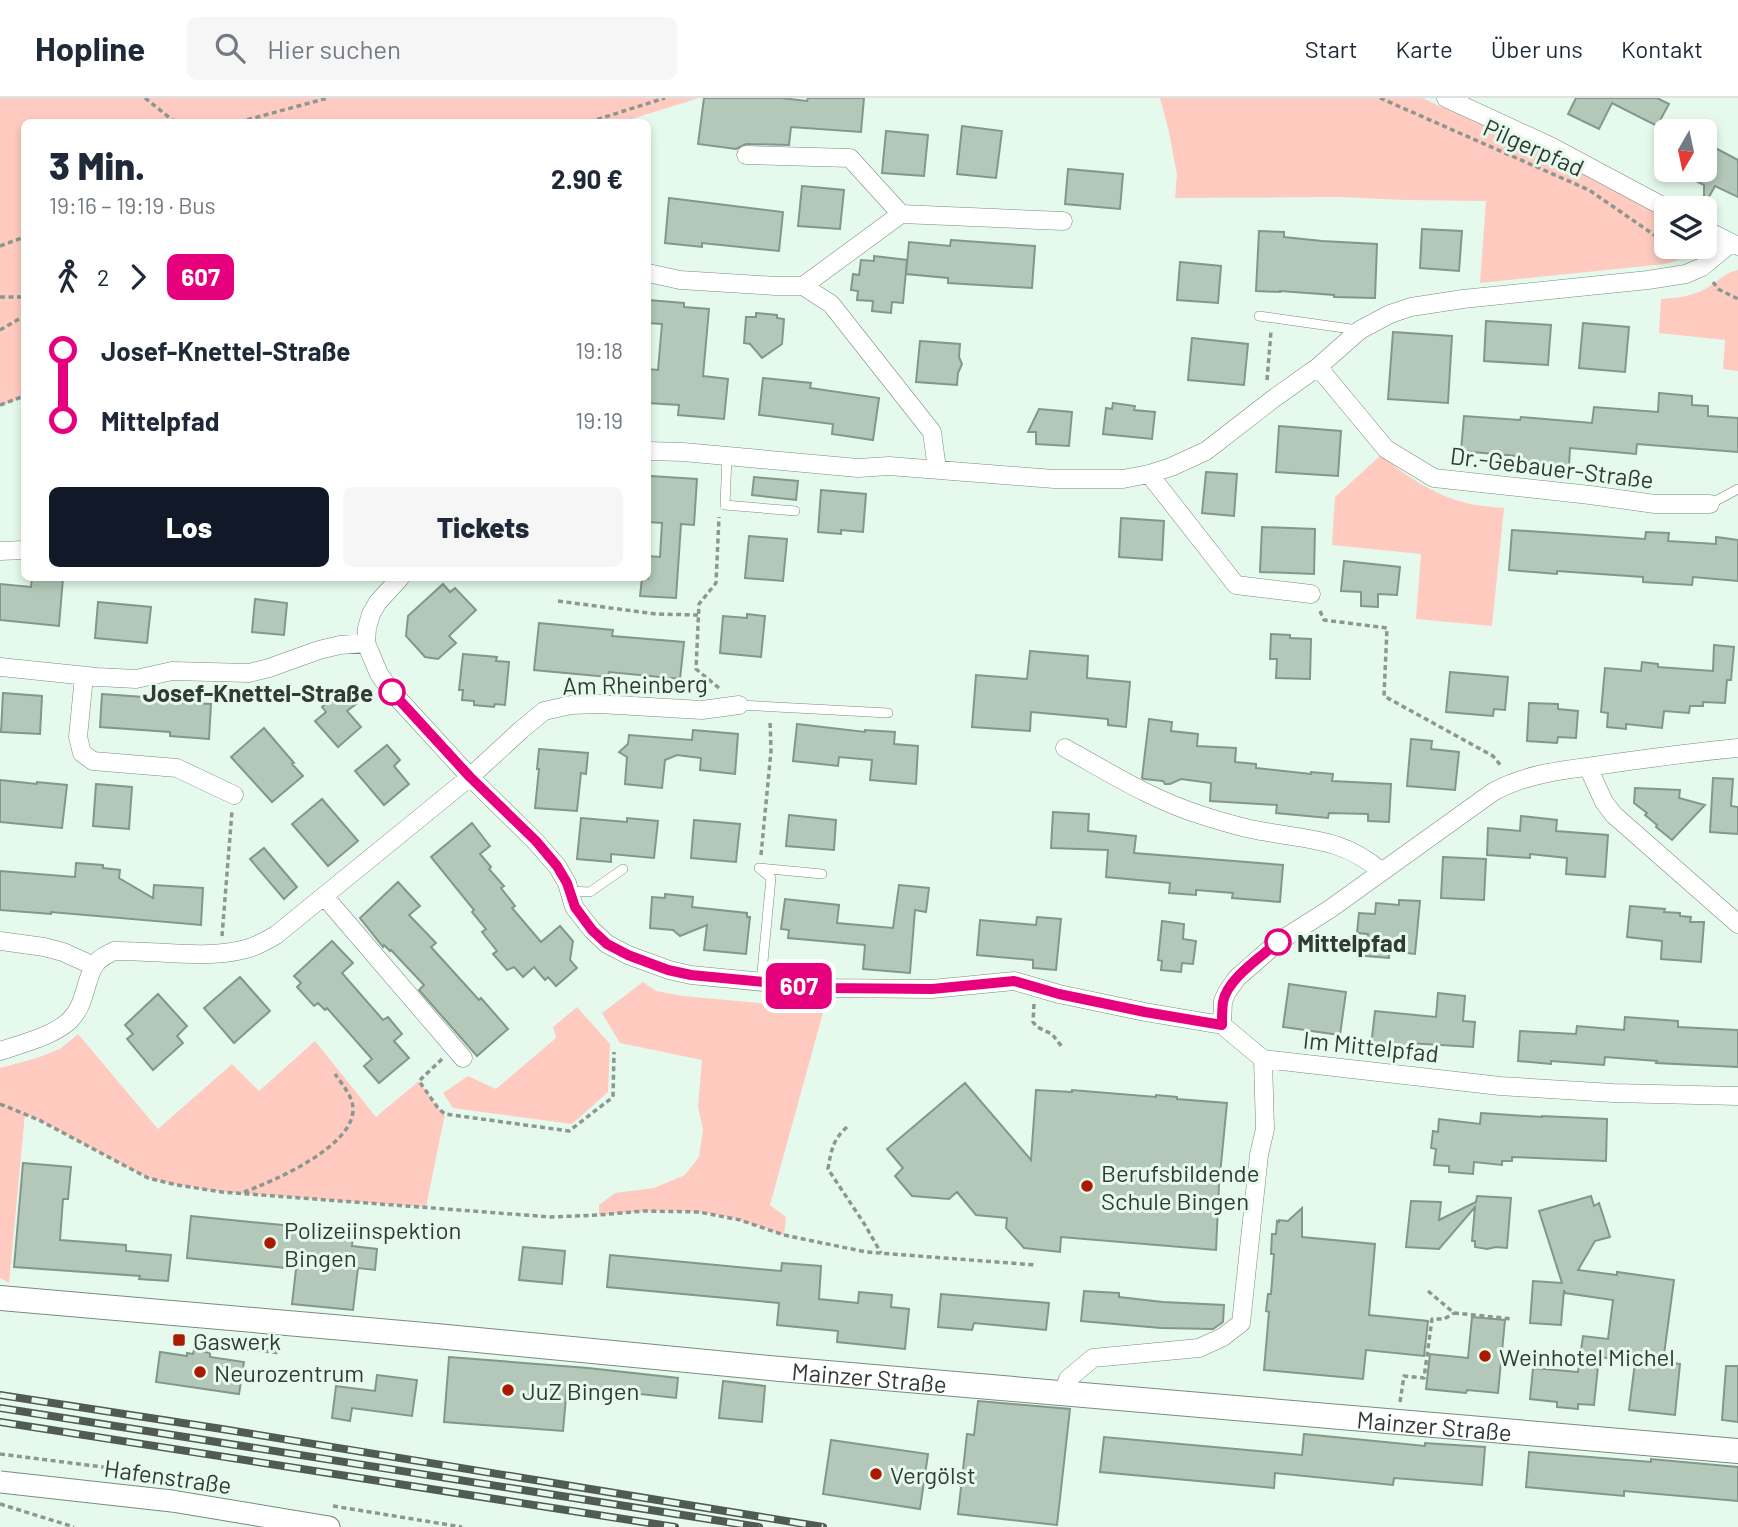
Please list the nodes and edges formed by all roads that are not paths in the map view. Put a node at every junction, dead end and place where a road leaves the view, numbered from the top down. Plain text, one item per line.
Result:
1 (1446, 98) edge
2 (746, 155) dead end
3 (1654, 202) edge
4 (901, 214) junction
5 (1063, 221) dead end
6 (1717, 236) edge
7 (1734, 244) edge
8 (651, 274) edge
9 (803, 286) junction
10 (1259, 316) dead end
11 (1360, 330) junction
12 (1318, 367) junction
13 (651, 451) edge
14 (727, 456) junction
15 (937, 469) junction
16 (1149, 474) junction
17 (1738, 489) edge
18 (1710, 504) joint
19 (795, 511) dead end
20 (21, 550) edge
21 (0, 551) edge
22 (397, 581) edge
23 (1311, 594) road end
24 (366, 643) junction
25 (0, 667) edge
26 (84, 676) junction
27 (739, 705) joint
28 (888, 713) dead end
29 (1065, 748) dead end
30 (1738, 748) edge
31 (1588, 767) junction
32 (470, 777) junction
33 (234, 795) road end
34 (623, 869) dead end
35 (1381, 871) junction
36 (822, 874) dead end
37 (569, 891) junction
38 (324, 897) junction
39 (1738, 924) edge
40 (0, 941) edge
41 (94, 966) junction
42 (761, 982) junction
43 (1222, 1025) junction
44 (0, 1051) edge
45 (459, 1053) road end
46 (1263, 1059) junction
47 (1738, 1096) edge
48 (0, 1298) edge
49 (1063, 1394) junction
50 (1738, 1451) edge
51 (0, 1482) edge
52 (329, 1527) edge

1 - 3 street
2 - 4 street
4 - 5 street
4 - 9 street
6 - 7 street
7 - 11 street
8 - 9 street
9 - 15 street
10 - 11 lane
11 - 12 street
12 - 16 street
12 - 18 street, Dr.-Gebauer-Straße
13 - 14 street
14 - 15 street
14 - 19 lane
15 - 16 street
16 - 23 street
17 - 18 lane, Dr.-Gebauer-Straße
20 - 21 street
22 - 24 street
24 - 26 street
24 - 32 street
25 - 26 street
26 - 33 street
27 - 28 lane, Am Rheinberg
27 - 32 street, Am Rheinberg
29 - 35 street
30 - 31 street
31 - 35 street
31 - 39 street
32 - 37 street
32 - 38 street, Am Rheinberg
34 - 37 lane
35 - 43 street
36 - 42 lane
37 - 42 street
38 - 41 street, Am Rheinberg
38 - 45 street
40 - 41 street
41 - 44 street
42 - 43 street
43 - 46 street
46 - 47 street, Im Mittelpfad
46 - 49 street
48 - 49 main road, Mainzer Straße
49 - 50 main road, Mainzer Straße
51 - 52 street, Hafenstraße, bridge

